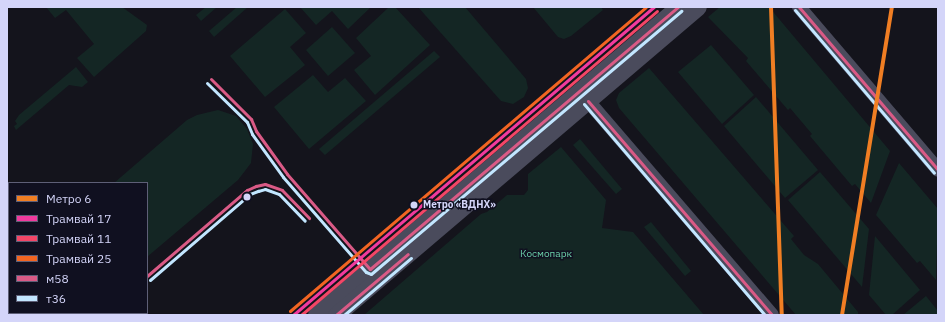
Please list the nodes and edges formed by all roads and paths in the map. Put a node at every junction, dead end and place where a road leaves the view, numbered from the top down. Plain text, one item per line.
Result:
1 (678, 7) edge
2 (698, 7) edge
3 (799, 7) edge
4 (584, 96) junction
5 (938, 170) edge
6 (316, 315) edge
7 (336, 315) edge
8 (772, 315) edge

1 - 4 street
2 - 4 street
3 - 5 street
4 - 6 street
4 - 7 street
4 - 8 street

